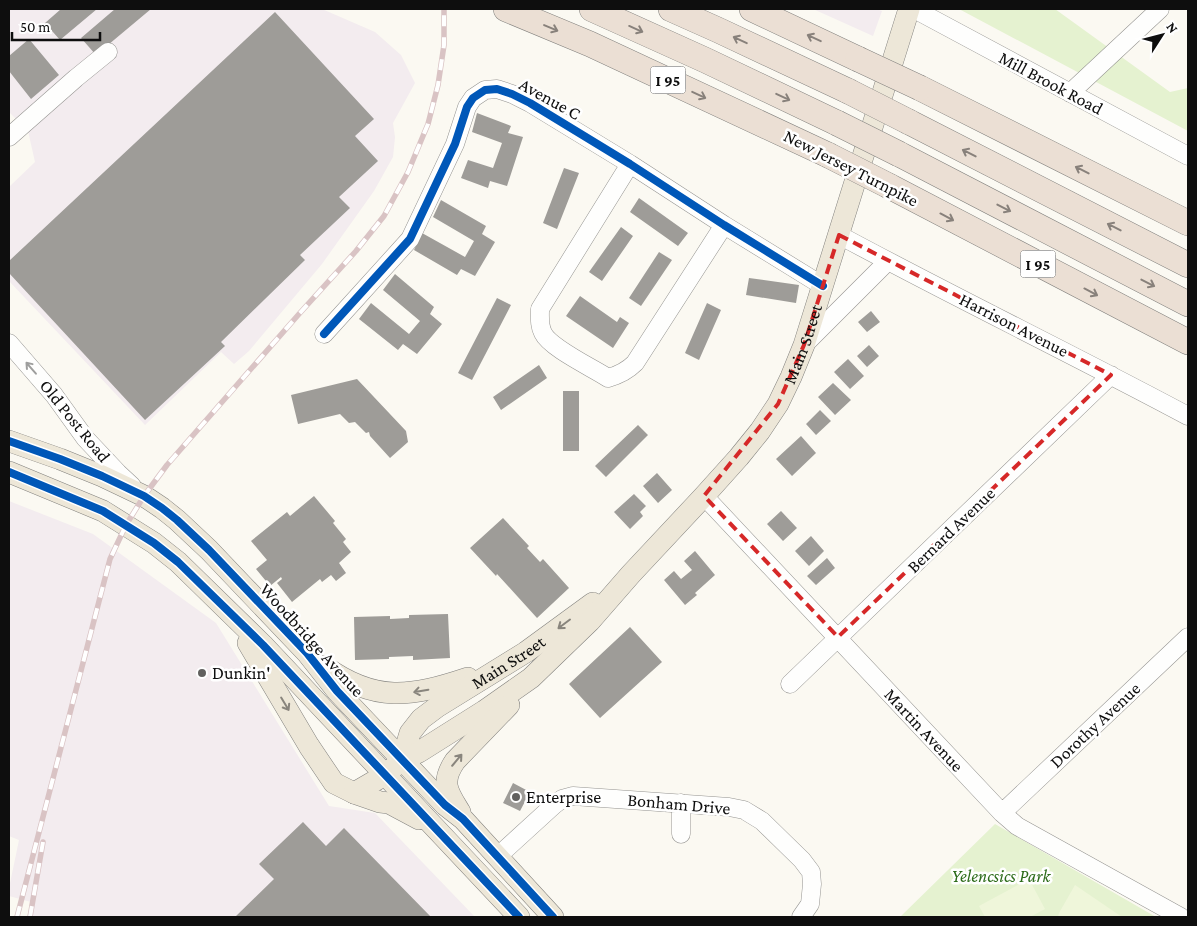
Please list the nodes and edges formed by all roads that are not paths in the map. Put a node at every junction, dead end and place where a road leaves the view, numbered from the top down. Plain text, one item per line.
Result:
1 (506, 9) edge
2 (592, 9) edge
3 (671, 9) edge
4 (752, 9) edge
5 (909, 9) edge
6 (914, 9) edge
7 (1160, 9) edge
8 (108, 52) dead end
9 (1070, 93) junction
10 (9, 137) edge
11 (1188, 156) edge
12 (630, 164) junction
13 (1188, 223) edge
14 (724, 225) junction
15 (839, 235) junction
16 (888, 261) junction
17 (1188, 265) edge
18 (823, 286) junction
19 (1188, 304) edge
20 (324, 334) dead end
21 (1188, 342) edge
22 (9, 343) edge
23 (804, 345) junction
24 (1111, 375) junction
25 (1188, 416) edge
26 (9, 441) edge
27 (9, 472) edge
28 (144, 496) junction
29 (704, 496) junction
30 (631, 574) junction
31 (221, 605) junction
32 (1188, 637) edge
33 (838, 638) junction
34 (306, 653) junction
35 (501, 667) junction
36 (531, 678) junction
37 (790, 684) dead end
38 (402, 760) junction
39 (385, 776) junction
40 (354, 794) junction
41 (681, 803) junction
42 (1002, 813) junction
43 (463, 819) junction
44 (434, 828) junction
45 (681, 834) dead end
46 (498, 857) junction
47 (519, 917) edge
48 (553, 917) edge
49 (801, 917) edge
50 (1181, 917) edge

1 -> 21 highway, New Jersey Turnpike / I 95, bridge
2 -> 19 highway, New Jersey Turnpike / I 95, bridge
17 -> 3 highway, bridge
13 -> 4 highway, bridge
5 - 15 main road, Main Street
6 - 9 street, Mill Brook Road
7 - 9 street
8 - 10 street
9 - 11 street, Mill Brook Road
12 - 14 street, Avenue C
12 - 14 street
12 - 20 street, Avenue C
14 - 18 street, Avenue C
15 - 16 street, Harrison Avenue
15 - 18 main road, Main Street
16 - 23 street
16 - 24 street, Harrison Avenue
18 - 23 main road, Main Street
28 -> 22 street, Old Post Road
23 - 29 main road, Main Street
24 - 25 street, Harrison Avenue
24 - 33 street, Bernard Avenue
26 - 28 main road, Woodbridge Avenue
27 - 31 main road
28 - 34 main road, Woodbridge Avenue
29 - 30 main road, Main Street
29 - 33 street, Martin Avenue
30 -> 35 main road, Main Street
30 - 36 main road, Main Street
31 - 39 main road
31 -> 40 main road
32 - 42 street, Dorothy Avenue
33 - 37 street, Bernard Avenue
33 - 42 street, Martin Avenue
35 -> 34 main road
34 - 38 main road, Woodbridge Avenue
35 - 38 main road, Main Street
36 - 38 main road, Main Street
43 -> 36 main road
38 - 39 main road, Main Street
38 - 43 main road, Woodbridge Avenue
39 - 40 main road, Main Street
39 - 44 main road
40 - 44 main road
41 - 45 street
41 - 46 street, Bonham Drive
41 - 49 street, Bonham Drive
42 - 50 street, Martin Avenue
43 - 46 main road, Woodbridge Avenue
44 - 47 main road
46 - 48 main road, Woodbridge Avenue

